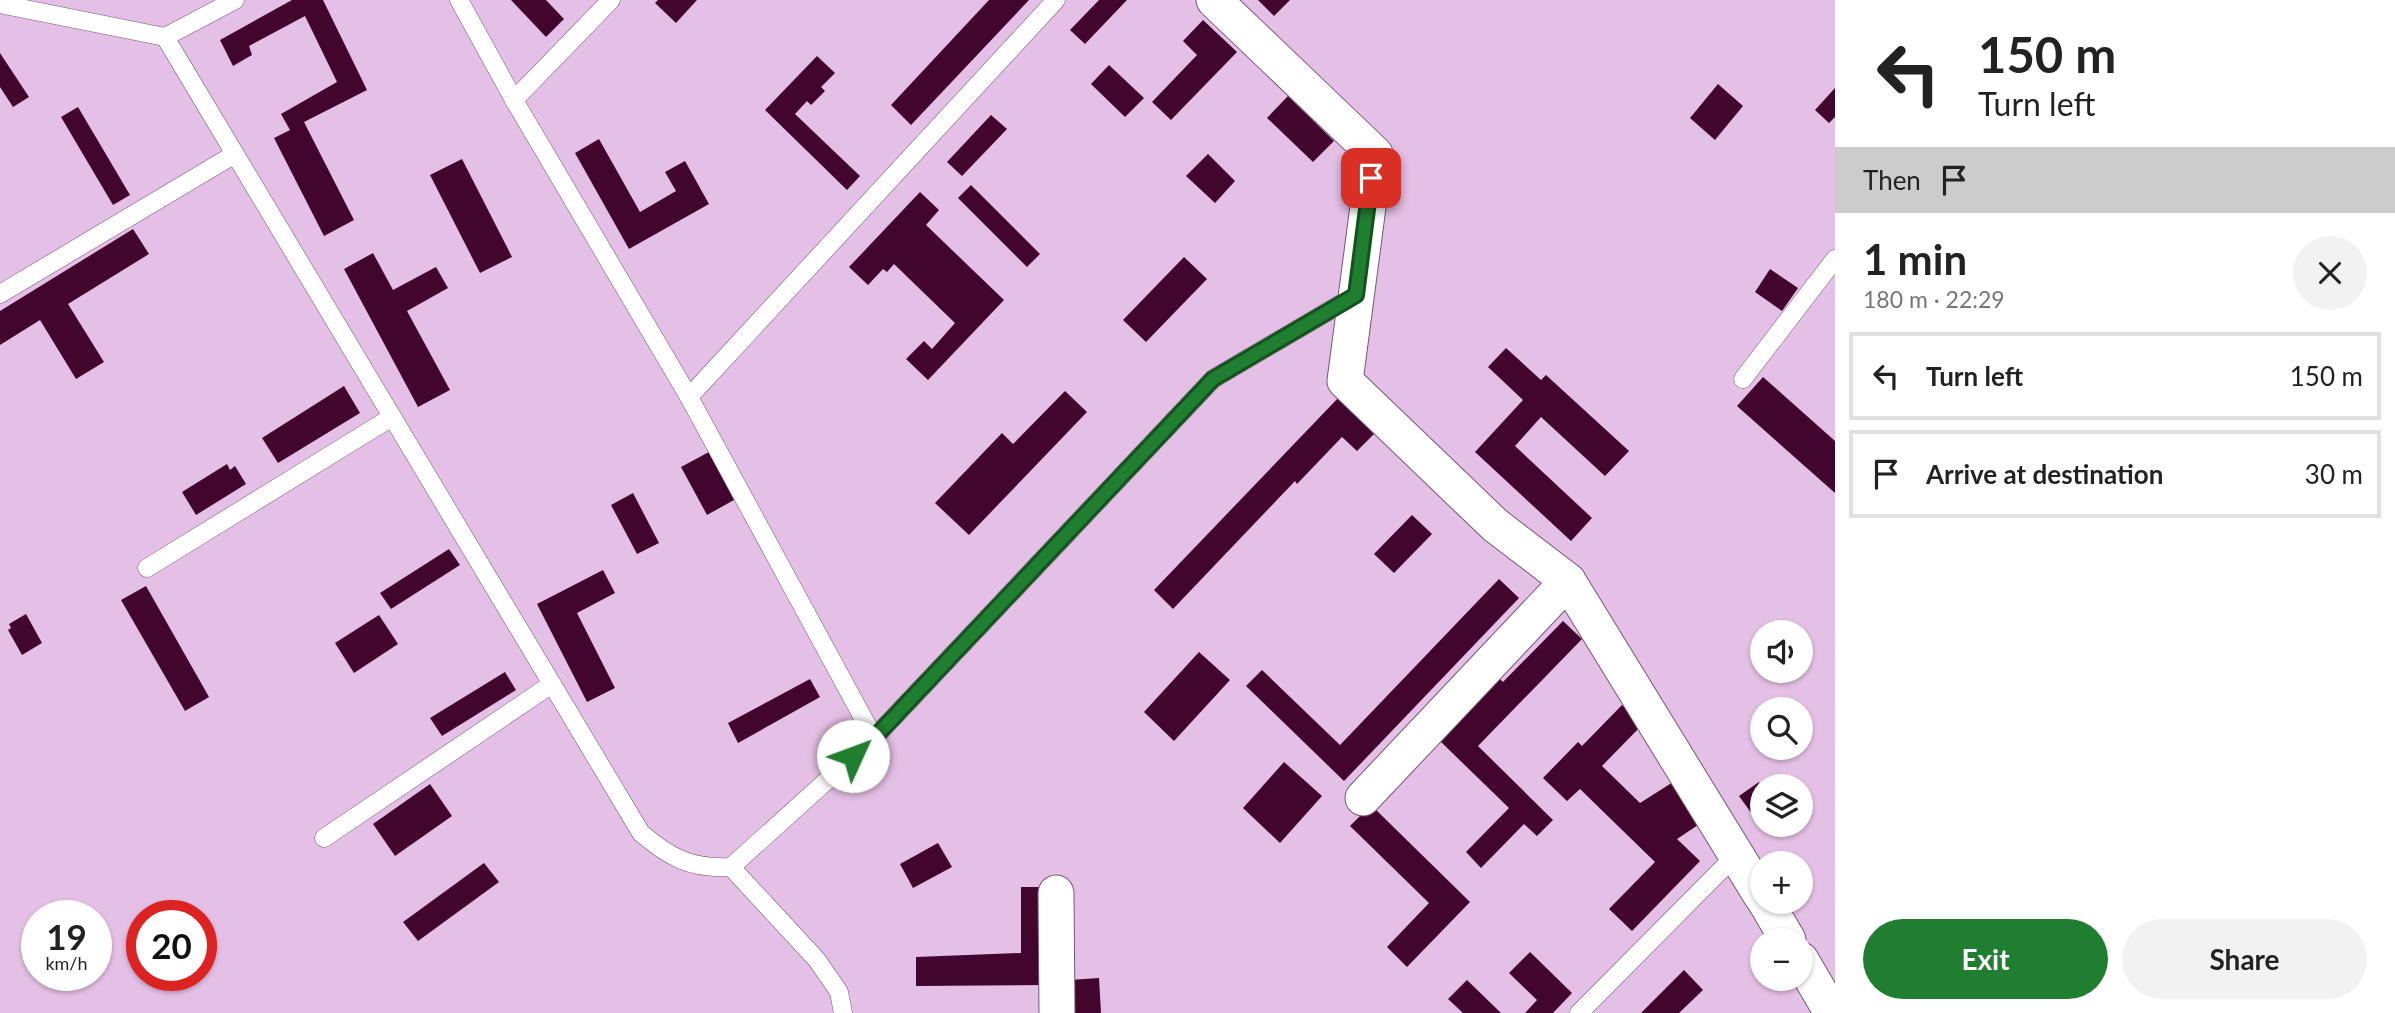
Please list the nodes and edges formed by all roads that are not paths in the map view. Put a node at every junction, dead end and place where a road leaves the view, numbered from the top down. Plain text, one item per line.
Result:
1 (234, 0) edge
2 (459, 0) edge
3 (611, 0) edge
4 (1056, 0) edge
5 (1214, 0) edge
6 (0, 4) edge
7 (165, 37) junction
8 (514, 100) junction
9 (235, 153) junction
10 (1835, 259) edge
11 (0, 295) edge
12 (1356, 295) junction
13 (1743, 379) dead end
14 (689, 397) junction
15 (392, 417) junction
16 (146, 568) dead end
17 (1568, 581) junction
18 (552, 684) junction
19 (874, 738) junction
20 (1363, 798) dead end
21 (324, 838) dead end
22 (1736, 855) junction
23 (731, 867) junction
24 (1750, 878) edge
25 (1056, 893) dead end
26 (1813, 981) edge
27 (843, 1013) edge
28 (1056, 1013) edge
29 (1579, 1013) edge
30 (1832, 1013) edge

1 - 7 lane
2 - 8 lane
3 - 8 lane
4 - 14 lane
5 - 12 street
6 - 7 lane
7 - 9 lane
8 - 14 lane
9 - 11 lane
9 - 15 lane
10 - 13 lane
12 - 17 street
12 - 19 lane
14 - 19 lane
15 - 16 lane
15 - 18 lane
17 - 20 street
17 - 22 street
18 - 21 lane
18 - 23 lane
19 - 23 lane
22 - 24 street
22 - 29 lane
23 - 27 lane
25 - 28 street
26 - 30 street

